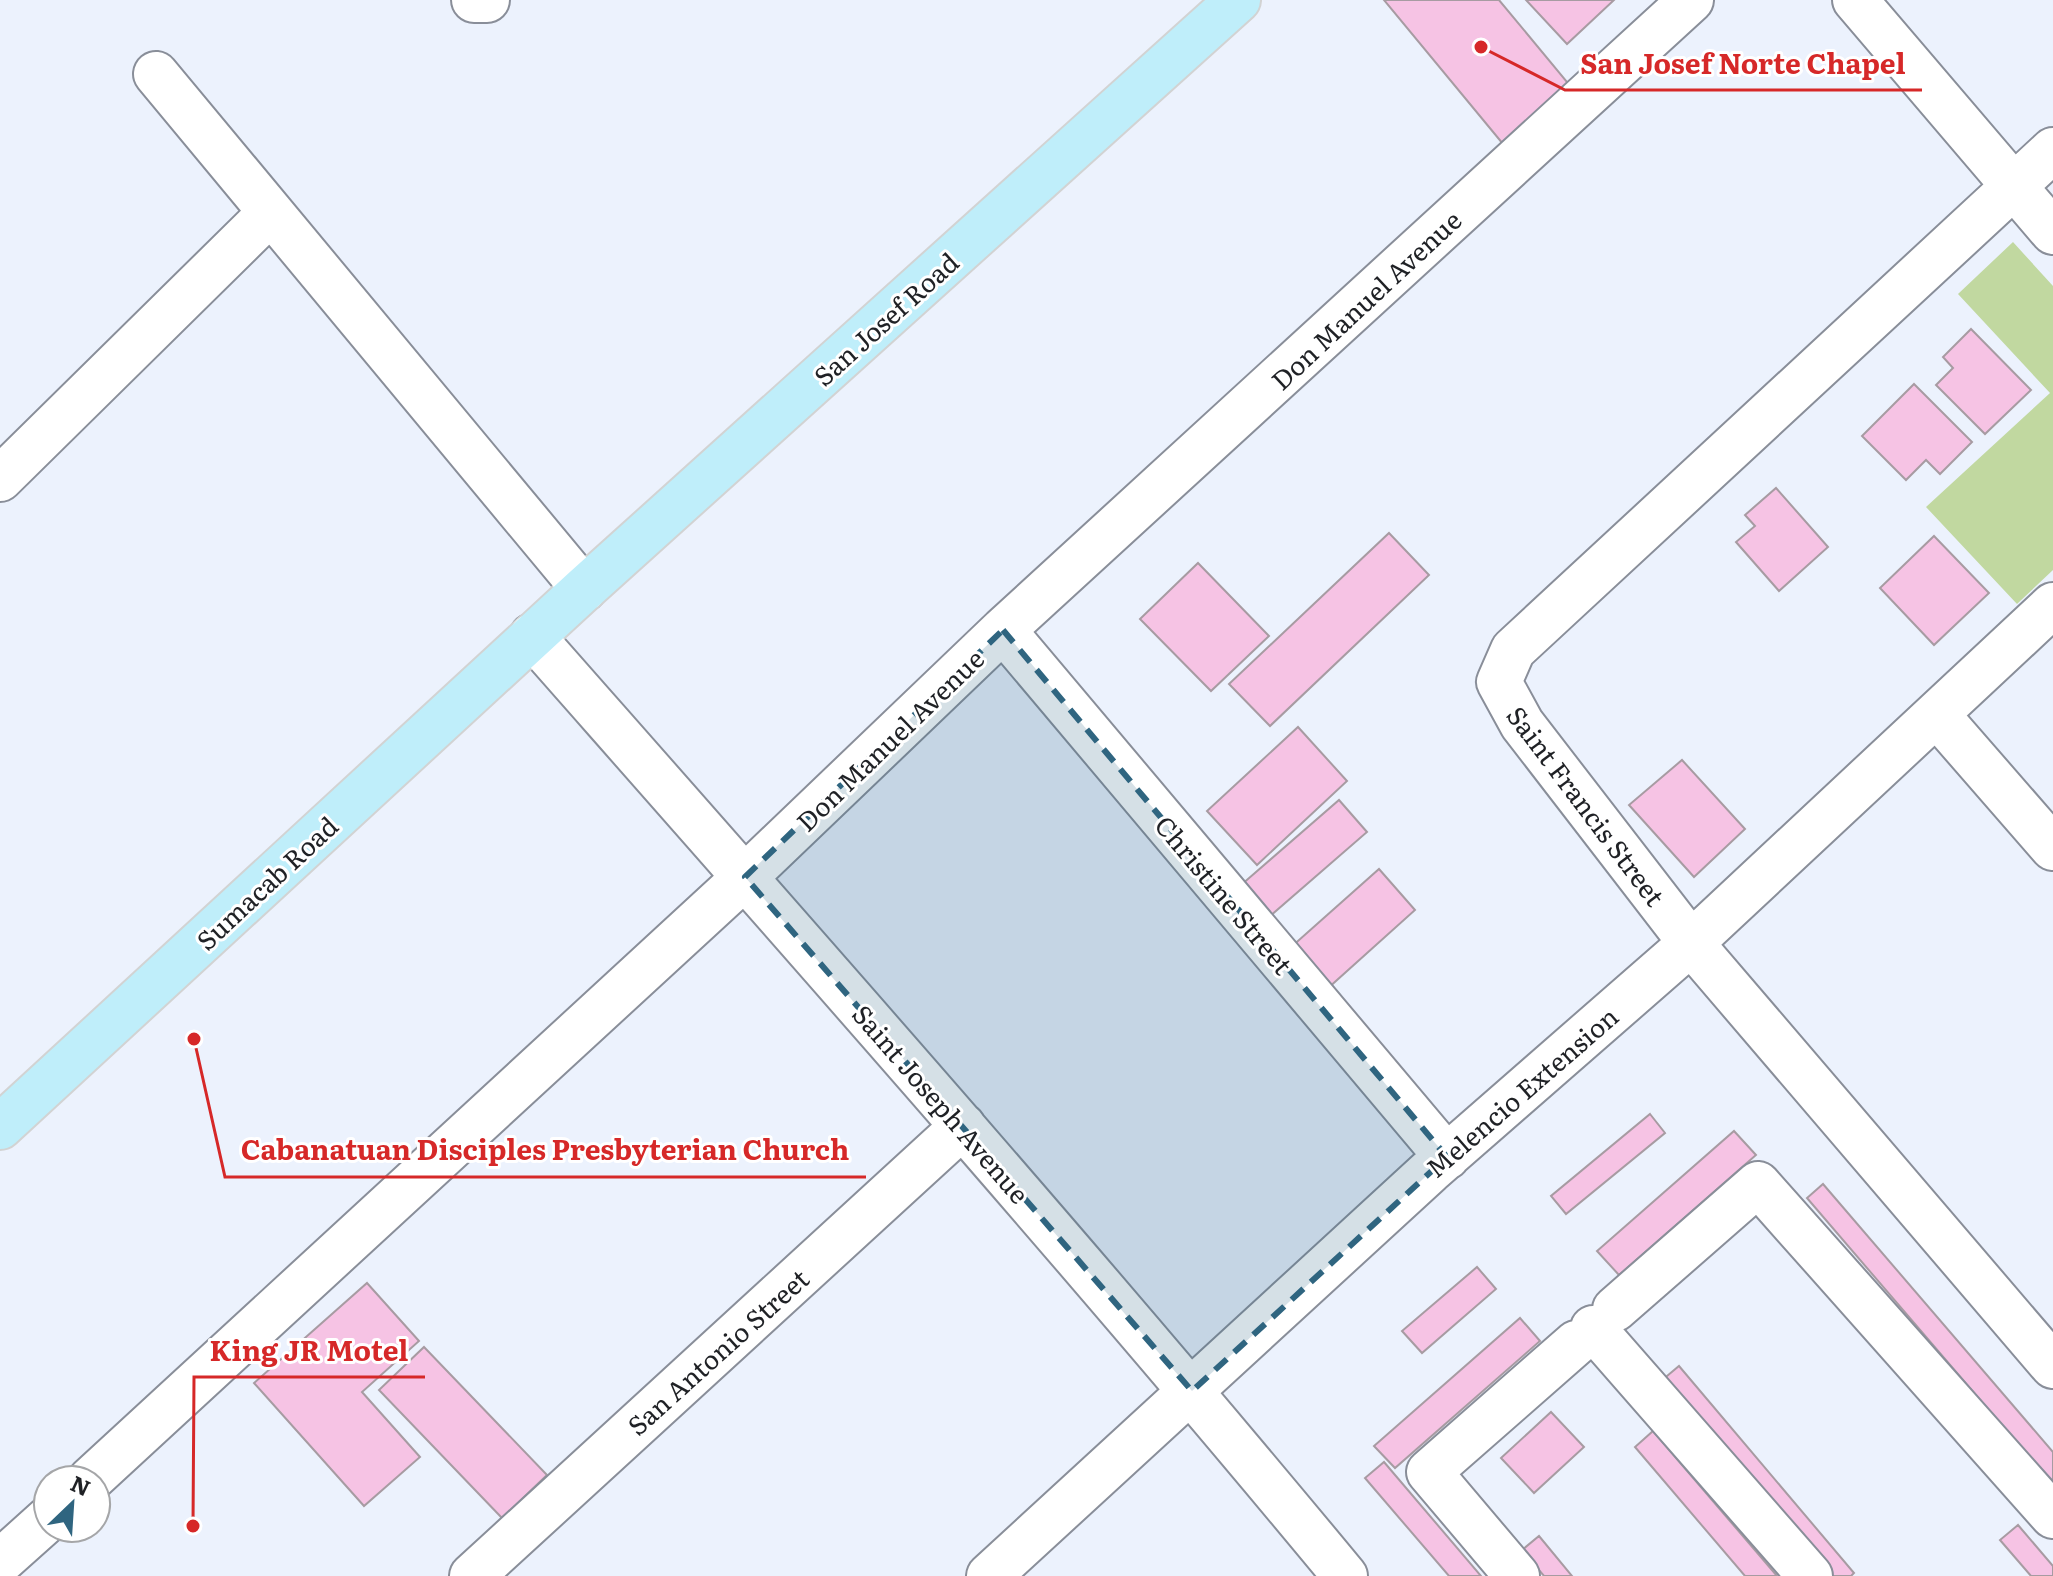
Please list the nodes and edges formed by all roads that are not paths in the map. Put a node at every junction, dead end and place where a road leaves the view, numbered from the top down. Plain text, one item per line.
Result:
1 (474, 0) edge
2 (487, 0) edge
3 (1238, 0) edge
4 (1691, 0) edge
5 (1855, 0) edge
6 (156, 74) dead end
7 (2053, 150) edge
8 (2013, 185) junction
9 (269, 214) junction
10 (2053, 232) edge
11 (0, 479) edge
12 (584, 589) junction
13 (2053, 605) edge
14 (1003, 630) junction
15 (532, 636) junction
16 (1938, 716) junction
17 (2053, 848) edge
18 (745, 877) junction
19 (1691, 943) junction
20 (7, 1108) edge
21 (963, 1126) junction
22 (1447, 1157) junction
23 (1595, 1327) junction
24 (2053, 1366) edge
25 (1192, 1391) junction
26 (107, 1464) edge
27 (2053, 1516) edge
28 (32, 1533) edge
29 (0, 1562) edge
30 (472, 1576) edge
31 (989, 1576) edge
32 (1345, 1576) edge
33 (1517, 1576) edge
34 (1810, 1576) edge

1 - 2 street
3 - 12 main road, San Josef Road
4 - 14 street, Don Manuel Avenue
5 - 8 street
6 - 9 street
7 - 8 street, Saint Francis Street
8 - 10 street
8 - 19 street, Saint Francis Street
9 - 11 street
9 - 12 street
12 - 15 main road, San Josef Road
13 - 16 street, Melencio Extension
14 - 18 street, Don Manuel Avenue
14 - 22 street, Christine Street
15 - 18 street, Saint Joseph Avenue
15 - 20 main road, Sumacab Road
16 - 17 street
16 - 19 street, Melencio Extension
18 - 21 street, Saint Joseph Avenue
18 - 26 street, Don Manuel Avenue
19 - 22 street, Melencio Extension
19 - 24 street, Saint Francis Street
21 - 25 street, Saint Joseph Avenue
21 - 30 street, San Antonio Street
22 - 25 street, Melencio Extension
23 - 27 street
23 - 33 street
23 - 34 street
25 - 31 street, Melencio Extension
25 - 32 street, Saint Joseph Avenue
28 - 29 street

